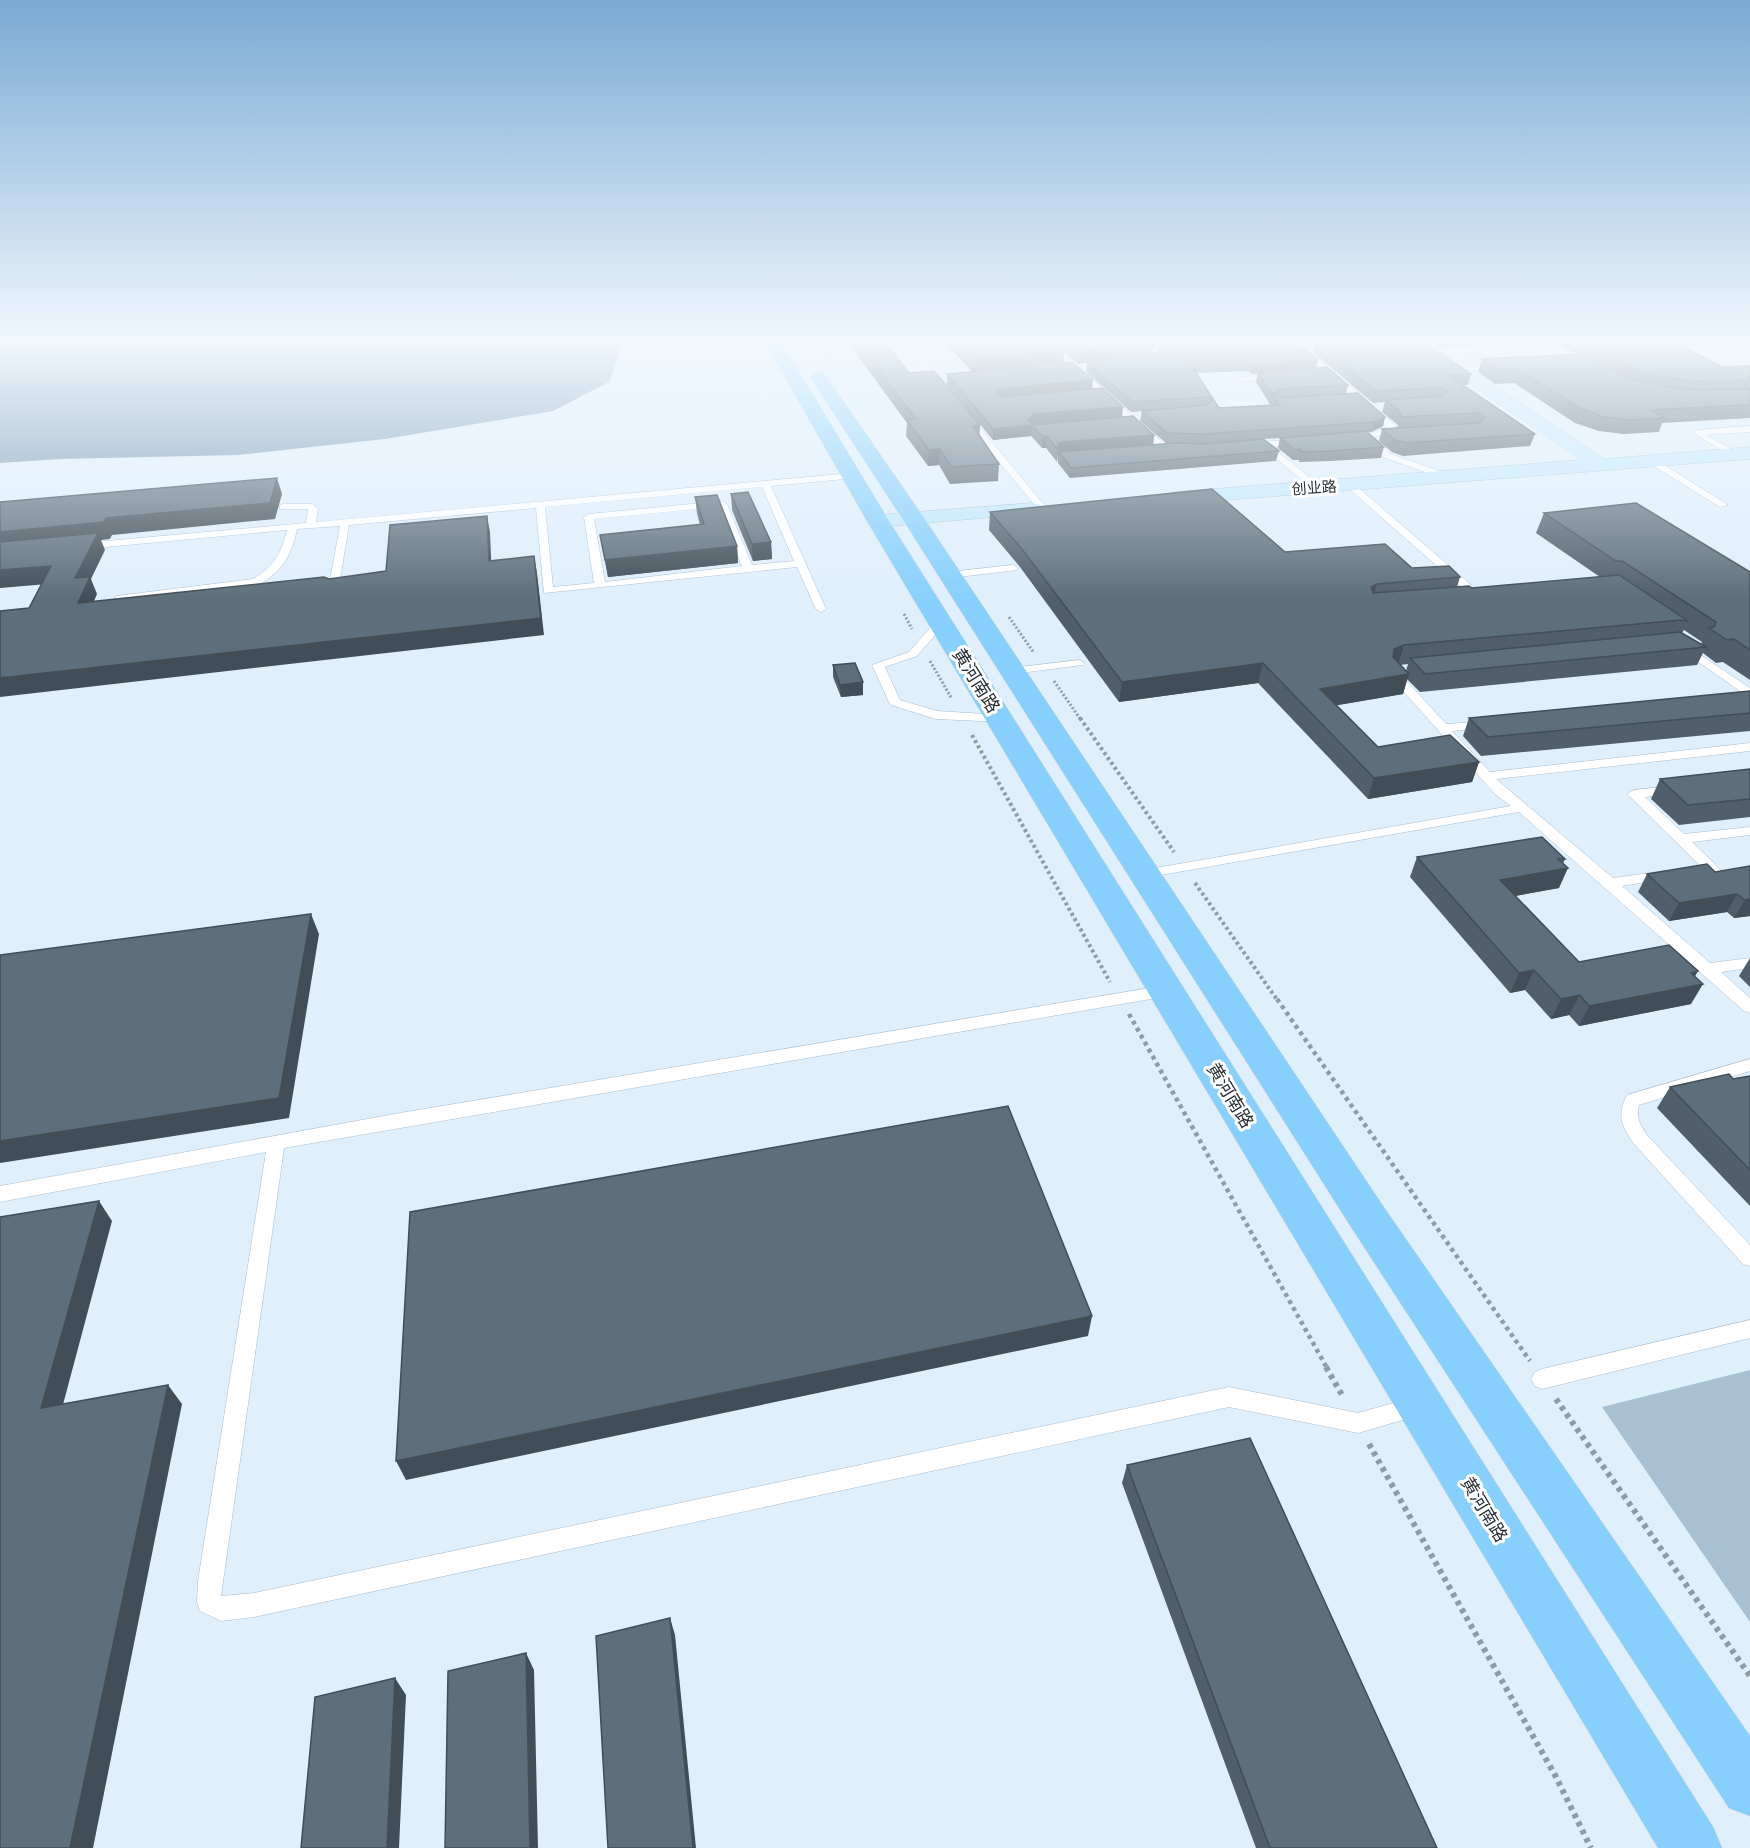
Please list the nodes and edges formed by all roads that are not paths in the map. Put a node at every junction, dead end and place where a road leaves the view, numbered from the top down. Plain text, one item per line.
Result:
1 (823, 426) edge
2 (842, 426) edge
3 (974, 426) edge
4 (1138, 426) edge
5 (1391, 426) edge
6 (1543, 426) edge
7 (1750, 429) edge
8 (1395, 434) edge
9 (1369, 436) junction
10 (1342, 438) edge
11 (1309, 441) edge
12 (1265, 445) junction
13 (1245, 446) edge
14 (1153, 452) edge
15 (1742, 454) edge
16 (1652, 461) junction
17 (1601, 465) junction
18 (852, 476) junction
19 (1448, 477) junction
20 (765, 484) junction
21 (1350, 485) junction
22 (1316, 487) junction
23 (653, 494) junction
24 (1161, 499) edge
25 (540, 504) junction
26 (1724, 505) dead end
27 (283, 507) dead end
28 (1066, 507) edge
29 (1042, 508) junction
30 (658, 510) junction
31 (896, 520) junction
32 (345, 522) junction
33 (310, 526) junction
34 (293, 527) junction
35 (70, 548) edge
36 (801, 563) junction
37 (1013, 568) dead end
38 (748, 569) junction
39 (950, 575) junction
40 (600, 586) junction
41 (333, 591) edge
42 (120, 598) edge
43 (1459, 601) edge
44 (821, 609) dead end
45 (931, 633) junction
46 (1079, 663) dead end
47 (1444, 666) edge
48 (1028, 669) junction
49 (1750, 682) edge
50 (1750, 694) edge
51 (1001, 719) junction
52 (1503, 723) edge
53 (1444, 728) junction
54 (1750, 747) edge
55 (1487, 776) junction
56 (1680, 789) edge
57 (1522, 808) junction
58 (1750, 831) edge
59 (1680, 839) junction
60 (1144, 874) junction
61 (1677, 874) edge
62 (1698, 874) edge
63 (1611, 883) junction
64 (1750, 963) edge
65 (1708, 969) junction
66 (1168, 991) junction
67 (1750, 1007) edge
68 (1750, 1065) edge
69 (276, 1143) junction
70 (0, 1194) edge
71 (1750, 1258) edge
72 (1750, 1329) edge
73 (1542, 1379) road end
74 (1421, 1405) junction
75 (1750, 1787) edge
76 (1692, 1848) edge

1 - 18 main road, 黄河南路
2 - 31 main road, 黄河南路
3 - 29 lane
4 - 14 lane
5 - 9 lane
6 - 17 street
7 - 15 lane
8 - 9 lane
9 - 10 lane
9 - 19 lane
11 - 12 lane
12 - 13 lane
12 - 22 lane
15 - 16 street, 创业路
16 - 17 street, 创业路
16 - 26 lane
17 - 19 street, 创业路
18 - 20 lane
18 - 31 main road, 黄河南路
19 - 21 street, 创业路
20 - 23 lane
20 - 36 lane
21 - 22 street, 创业路
21 - 43 lane
22 - 24 street, 创业路
23 - 25 lane
23 - 30 lane
25 - 32 lane
25 - 40 lane
27 - 33 lane
28 - 29 street
29 - 31 street
30 - 38 lane
30 - 40 lane
31 - 39 main road, 黄河南路
31 - 45 main road, 黄河南路
32 - 33 lane
32 - 41 lane
33 - 34 lane
34 - 35 lane
34 - 42 lane
36 - 38 lane
36 - 44 lane
37 - 39 lane
38 - 40 lane
39 - 48 main road, 黄河南路
45 - 51 main road, 黄河南路
45 - 51 lane
46 - 48 lane
47 - 53 lane
48 - 60 main road, 黄河南路
49 - 50 lane
51 - 66 main road, 黄河南路
52 - 53 lane
53 - 55 lane
54 - 55 lane
55 - 57 lane
56 - 59 lane
57 - 60 lane
57 - 63 lane
58 - 59 lane
59 - 62 lane
60 - 75 main road, 黄河南路
61 - 63 lane
63 - 65 lane
64 - 65 lane
65 - 67 lane
66 - 69 lane
66 - 74 main road, 黄河南路
68 - 71 lane
69 - 70 lane
69 - 74 lane
72 - 73 lane
74 - 76 main road, 黄河南路

